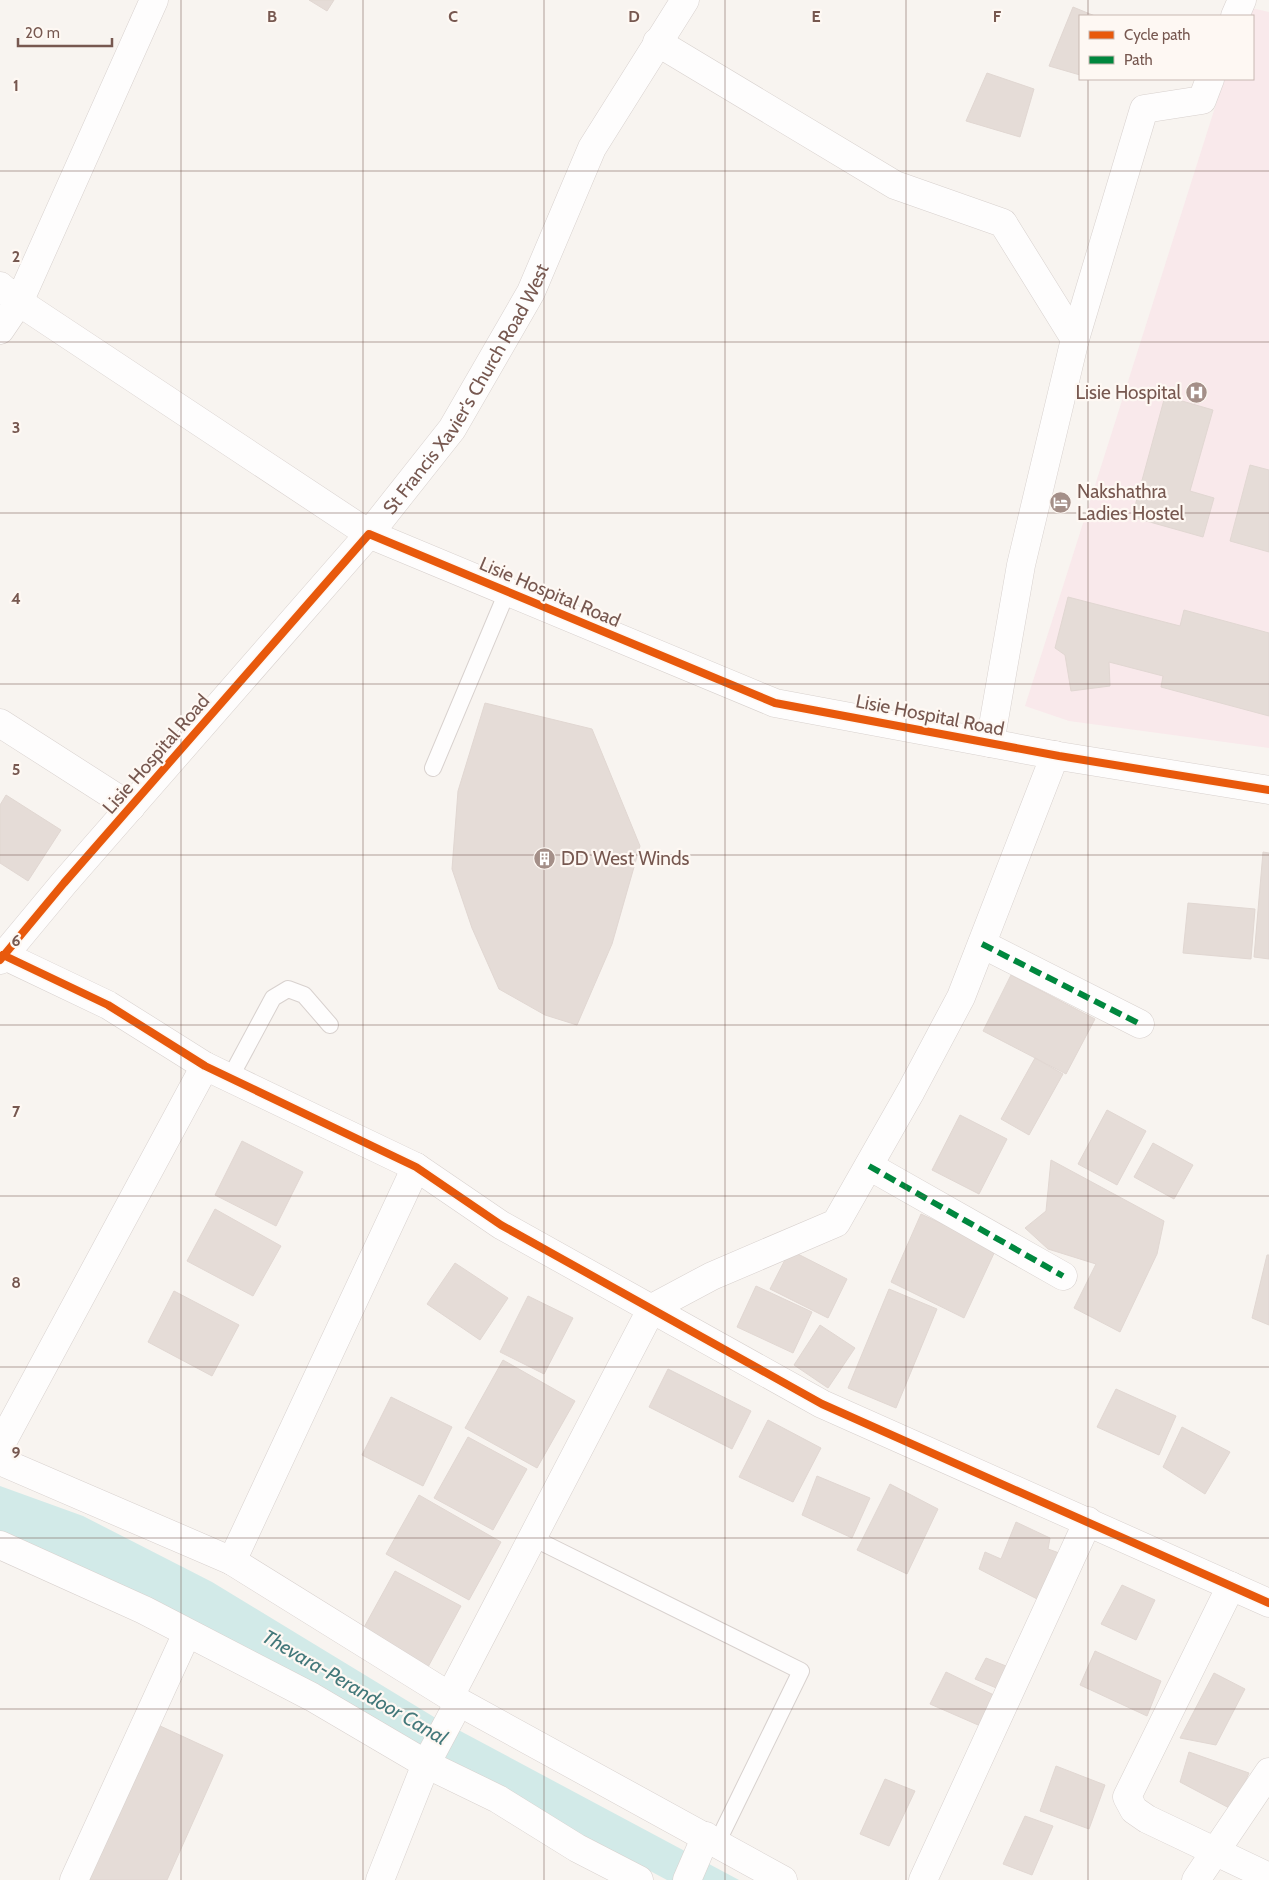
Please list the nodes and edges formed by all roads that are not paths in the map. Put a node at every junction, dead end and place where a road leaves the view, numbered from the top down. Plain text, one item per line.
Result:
1 (154, 0) edge
2 (685, 0) edge
3 (1242, 0) edge
4 (1235, 15) edge
5 (657, 42) junction
6 (1210, 80) edge
7 (10, 294) edge
8 (0, 330) edge
9 (1075, 339) junction
10 (369, 534) junction
11 (507, 592) junction
12 (0, 723) edge
13 (990, 743) junction
14 (1055, 755) junction
15 (433, 768) dead end
16 (1269, 790) edge
17 (131, 807) junction
18 (982, 944) junction
19 (2, 957) edge
20 (1140, 1024) dead end
21 (330, 1025) dead end
22 (205, 1066) junction
23 (230, 1078) junction
24 (869, 1166) junction
25 (416, 1167) junction
26 (1063, 1276) dead end
27 (652, 1308) junction
28 (0, 1446) edge
29 (0, 1461) edge
30 (1088, 1521) junction
31 (531, 1537) junction
32 (0, 1545) edge
33 (232, 1561) junction
34 (1231, 1586) junction
35 (1269, 1603) edge
36 (187, 1633) junction
37 (453, 1706) junction
38 (426, 1764) junction
39 (1269, 1772) edge
40 (708, 1844) junction
41 (1215, 1850) junction
42 (1269, 1877) edge
43 (74, 1880) edge
44 (380, 1880) edge
45 (639, 1880) edge
46 (687, 1880) edge
47 (783, 1880) edge
48 (923, 1880) edge
49 (1196, 1880) edge

1 - 7 street
2 - 5 street, St Francis Xavier's Church Road West
3 - 4 street
5 - 9 street
5 - 10 street, St Francis Xavier's Church Road West
6 - 9 street
7 - 8 street
7 - 10 street, St Francis Xavier's Church Road West
9 - 13 street
10 - 11 street, Lisie Hospital Road
10 - 17 street, Lisie Hospital Road
11 - 13 street, Lisie Hospital Road
11 - 15 lane
12 - 17 street
13 - 14 street, Lisie Hospital Road
14 - 16 street, Lisie Hospital Road
14 - 18 street
17 - 19 street, Lisie Hospital Road
18 - 20 street
18 - 24 street
19 - 22 street
21 - 23 lane
22 - 23 street
22 - 28 street
23 - 25 street
24 - 26 street
24 - 27 street
25 - 27 street
25 - 33 street
27 - 30 street
27 - 31 street
29 - 33 street
30 - 34 street
30 - 48 street
31 - 37 street
31 - 40 lane
32 - 36 street
33 - 37 street
34 - 35 street
34 - 41 street
36 - 38 street
36 - 43 street
37 - 38 street
37 - 40 street
38 - 44 street
38 - 45 street
39 - 41 street
40 - 46 street
40 - 47 street
41 - 42 street
41 - 49 street

